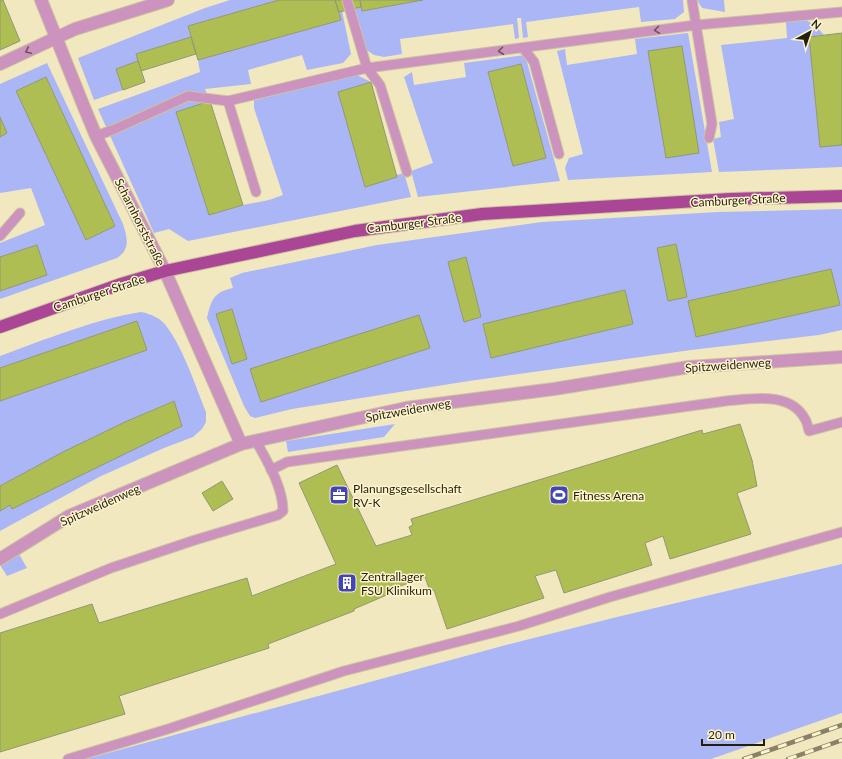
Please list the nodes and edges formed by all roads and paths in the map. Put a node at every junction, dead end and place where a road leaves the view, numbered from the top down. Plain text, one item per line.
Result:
1 (42, 0) edge
2 (168, 0) edge
3 (347, 0) edge
4 (692, 0) edge
5 (842, 12) edge
6 (696, 25) junction
7 (56, 38) junction
8 (523, 48) junction
9 (0, 64) edge
10 (367, 68) junction
11 (228, 102) junction
12 (96, 136) junction
13 (709, 138) dead end
14 (559, 154) dead end
15 (407, 172) dead end
16 (256, 192) dead end
17 (842, 196) edge
18 (20, 213) dead end
19 (0, 236) edge
20 (165, 271) junction
21 (0, 327) edge
22 (842, 357) edge
23 (842, 422) edge
24 (256, 441) junction
25 (241, 444) junction
26 (271, 470) junction
27 (842, 532) edge
28 (0, 559) edge
29 (0, 614) edge
30 (68, 759) edge

1 - 7 street, Scharnhorststraße
2 - 7 street
3 - 10 lane
4 - 6 lane
5 - 6 lane
6 -> 8 lane
6 - 13 lane
7 -> 9 street
7 - 12 street, Scharnhorststraße
8 -> 10 lane
8 - 14 lane
10 - 11 lane
10 - 15 lane
11 - 12 lane
11 - 16 lane
12 - 20 street, Scharnhorststraße
17 - 20 main road, Camburger Straße
18 - 19 lane
20 - 21 main road, Camburger Straße
20 - 25 street, Scharnhorststraße
22 - 24 street, Spitzweidenweg
23 - 26 lane
24 - 25 street, Spitzweidenweg
24 - 26 lane
25 - 28 street, Spitzweidenweg
26 - 29 lane
27 - 30 lane

